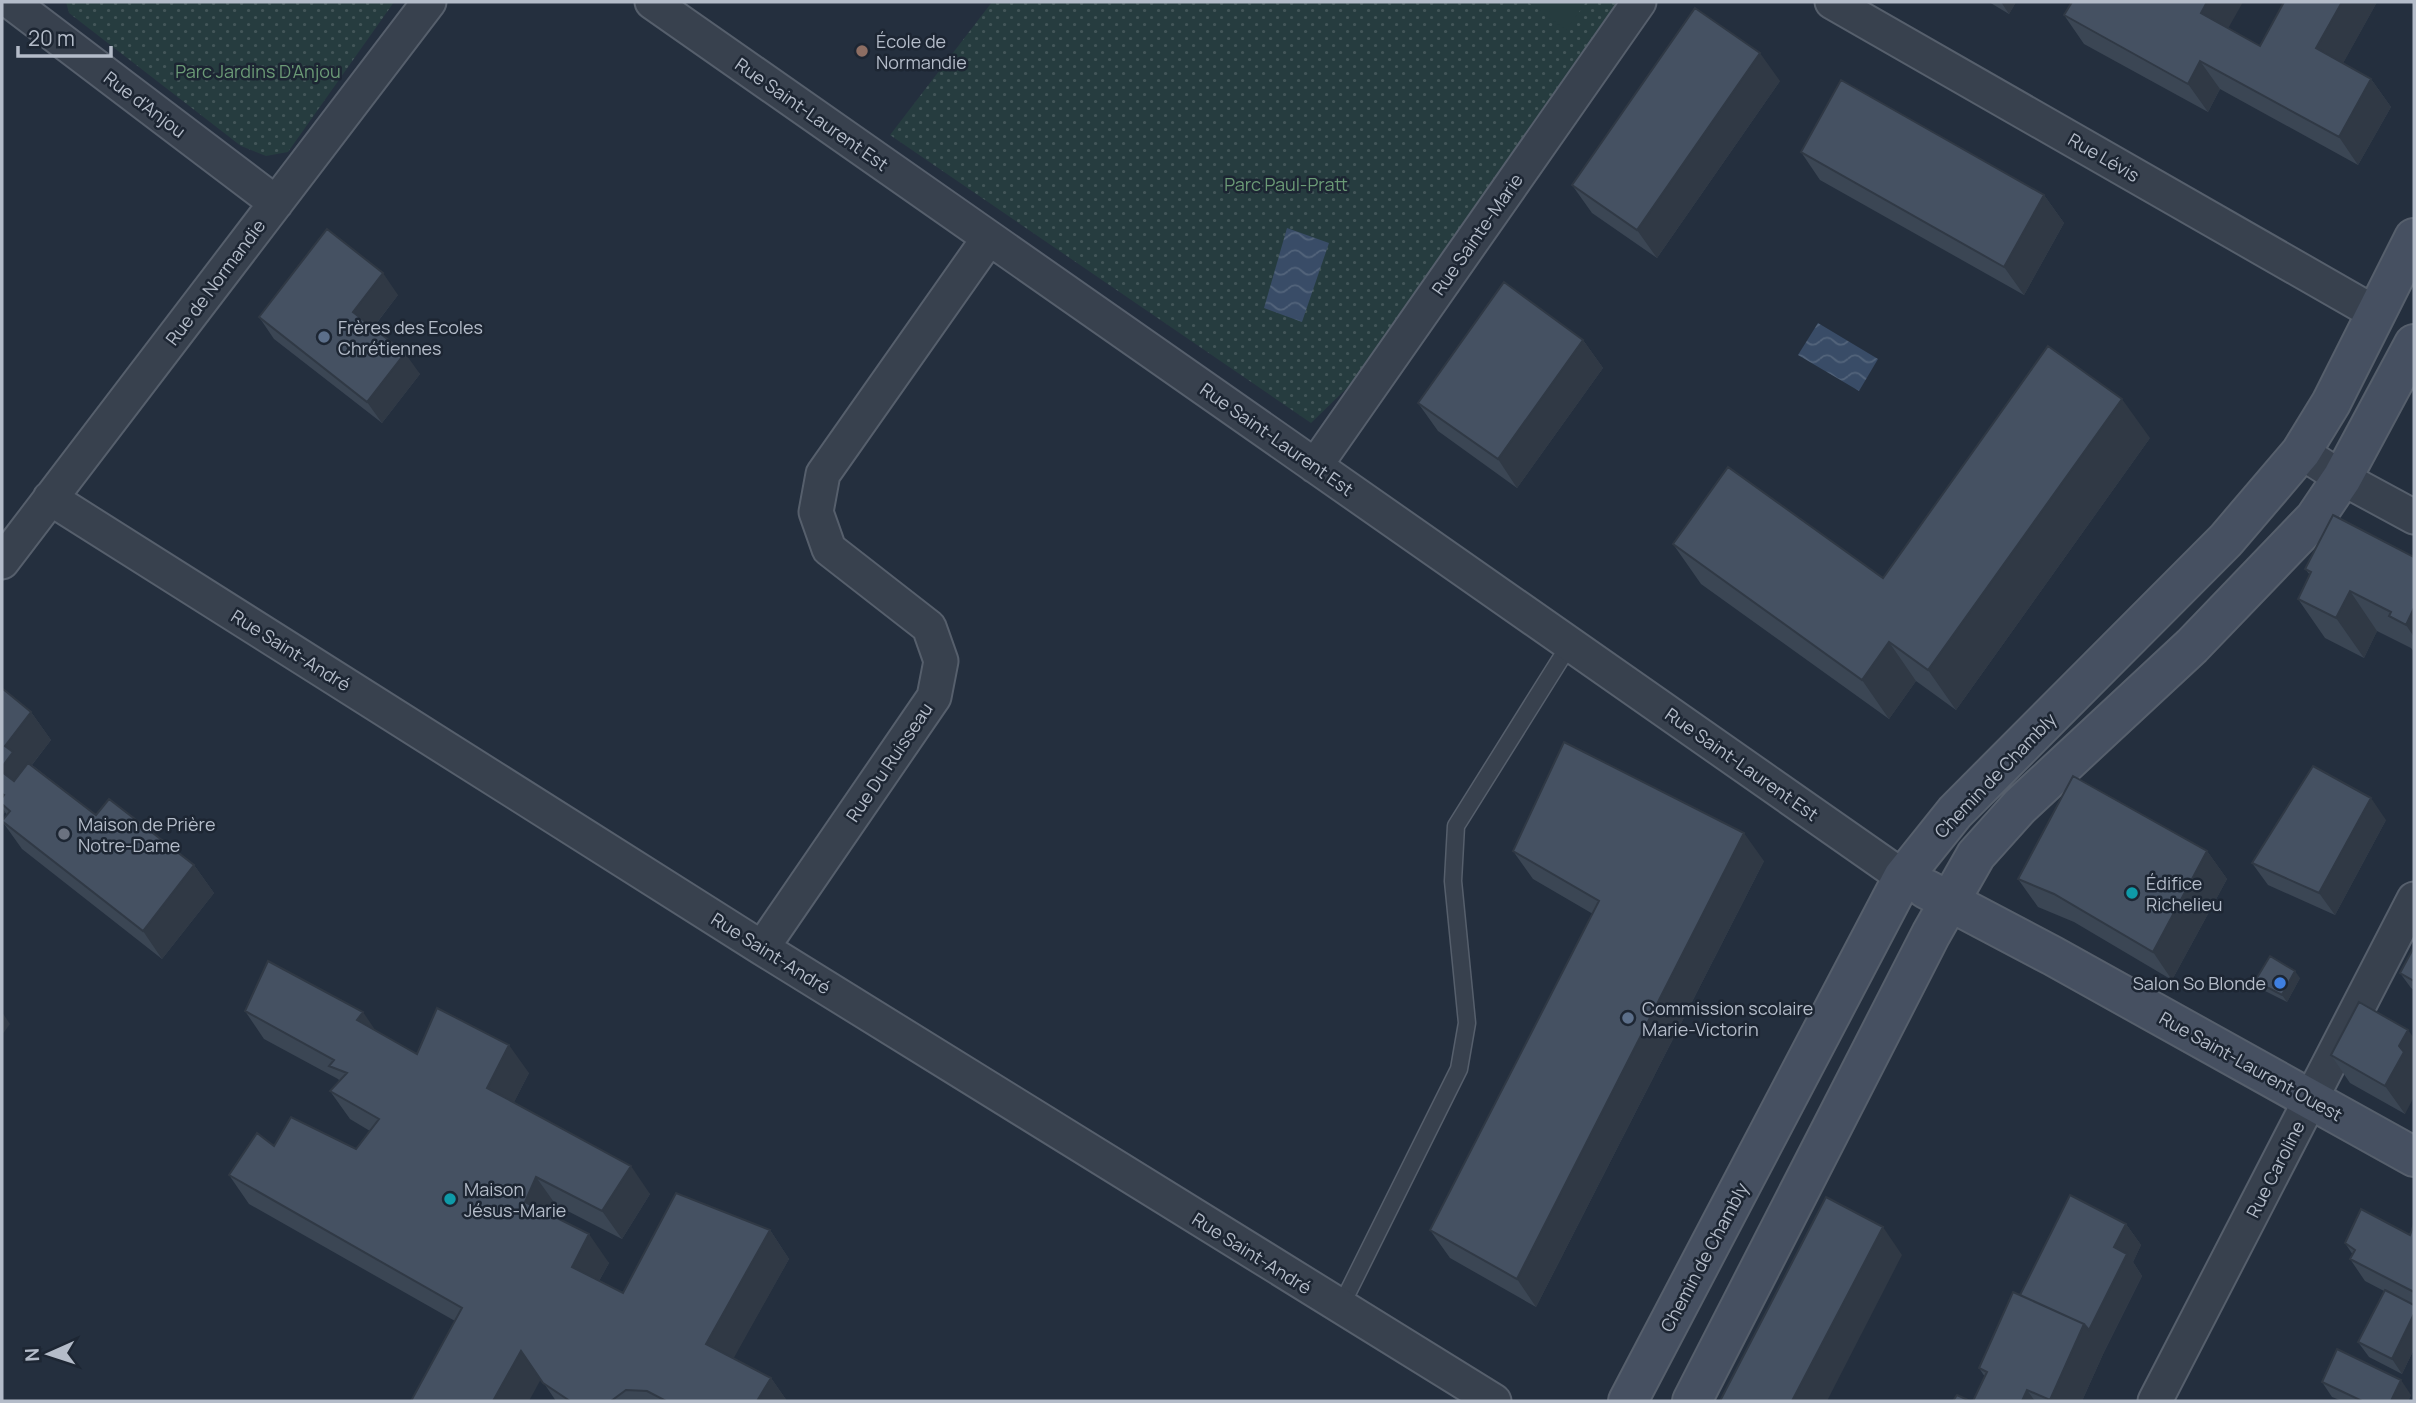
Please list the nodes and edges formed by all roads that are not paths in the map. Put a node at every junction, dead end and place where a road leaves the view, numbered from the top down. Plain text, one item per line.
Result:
1 (429, 2) edge
2 (652, 2) edge
3 (1639, 2) edge
4 (1832, 2) edge
5 (14, 3) edge
6 (276, 203) junction
7 (989, 238) junction
8 (2414, 238) edge
9 (2375, 313) junction
10 (2414, 344) edge
11 (2301, 452) junction
12 (1315, 466) junction
13 (2342, 478) junction
14 (50, 498) junction
15 (2414, 517) edge
16 (2, 562) edge
17 (1570, 644) junction
18 (1903, 877) junction
19 (2414, 899) edge
20 (1949, 901) junction
21 (762, 948) junction
22 (2312, 1098) junction
23 (2414, 1157) edge
24 (1340, 1308) junction
25 (1494, 1401) edge
26 (1628, 1401) edge
27 (1692, 1401) edge
28 (2155, 1401) edge

1 - 6 street, Rue de Normandie
2 - 7 street, Rue Saint-Laurent Est
3 - 12 street, Rue Sainte-Marie
4 - 9 street, Rue Lévis
5 - 6 street, Rue d'Anjou
6 - 14 street, Rue de Normandie
7 - 12 street, Rue Saint-Laurent Est
7 - 21 street, Rue Du Ruisseau
8 - 9 main road, Chemin de Chambly
9 - 11 main road, Chemin de Chambly
10 - 13 main road
11 - 13 street
11 - 18 main road, Chemin de Chambly
12 - 17 street, Rue Saint-Laurent Est
13 - 15 street
13 - 20 main road
14 - 16 street, Rue de Normandie
14 - 21 street, Rue Saint-André
17 - 18 street, Rue Saint-Laurent Est
17 - 24 lane
18 - 20 main road, Rue Saint-Laurent Ouest
18 - 26 main road, Chemin de Chambly
19 - 22 street, Rue Caroline
20 - 22 main road, Rue Saint-Laurent Ouest
20 - 27 main road
21 - 24 street, Rue Saint-André
22 - 23 main road, Rue Saint-Laurent Ouest
22 - 28 street, Rue Caroline
24 - 25 street, Rue Saint-André

